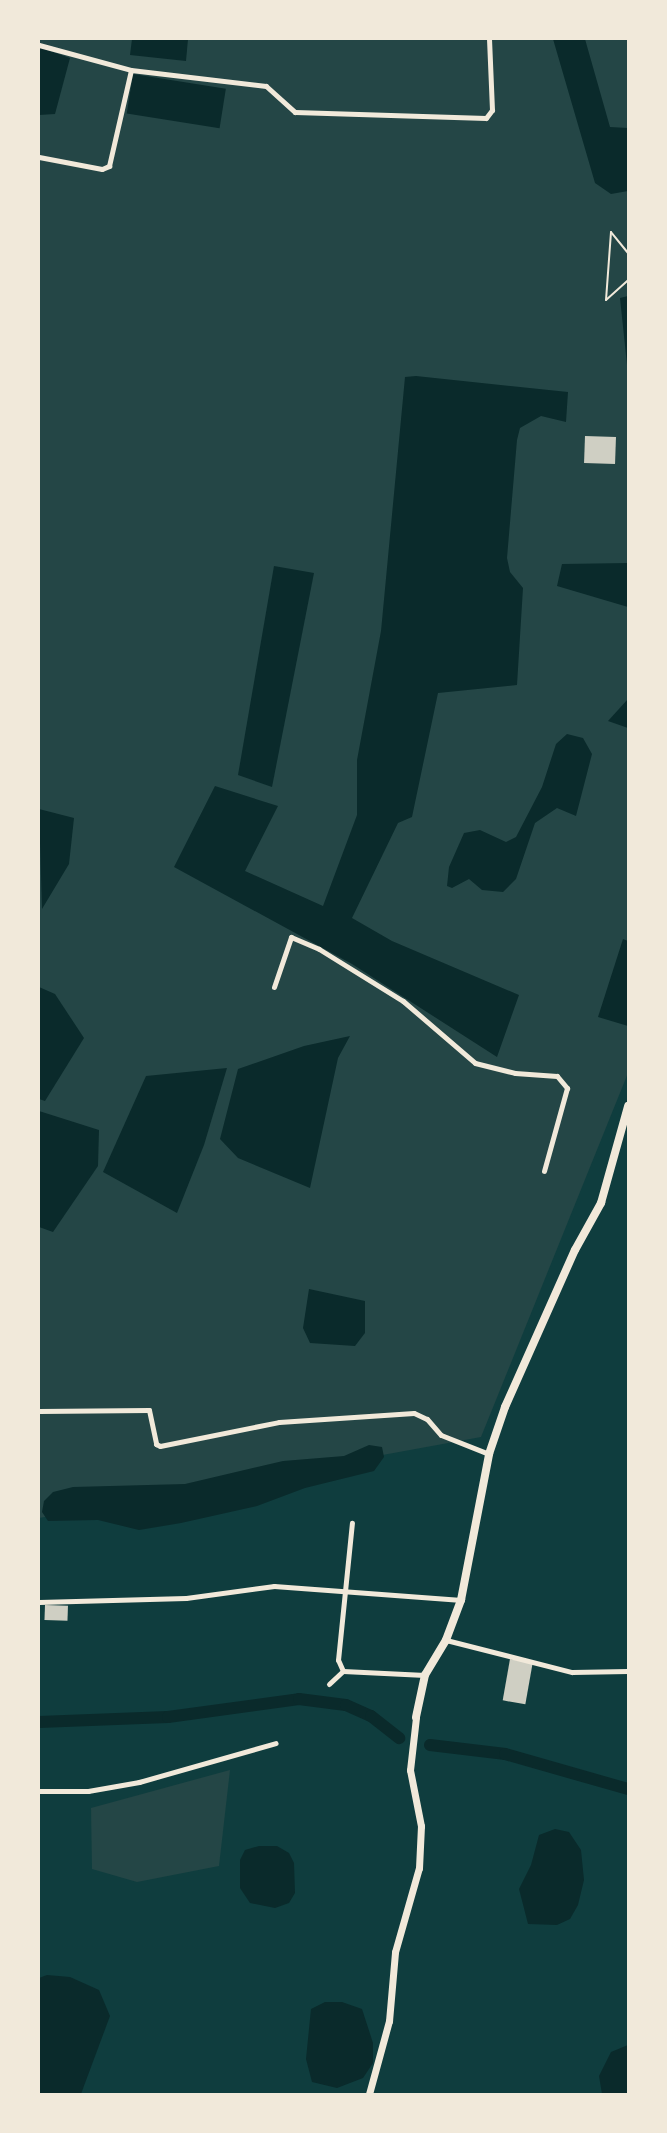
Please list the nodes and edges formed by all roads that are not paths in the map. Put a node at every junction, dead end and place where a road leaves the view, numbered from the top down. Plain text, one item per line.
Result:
1 (489, 39) edge
2 (39, 45) edge
3 (131, 70) junction
4 (39, 157) edge
5 (628, 253) edge
6 (628, 280) edge
7 (274, 987) dead end
8 (628, 1106) edge
9 (544, 1171) dead end
10 (39, 1411) edge
11 (489, 1454) junction
12 (352, 1523) dead end
13 (346, 1593) junction
14 (460, 1600) junction
15 (39, 1602) edge
16 (446, 1640) junction
17 (343, 1671) junction
18 (628, 1671) edge
19 (425, 1675) junction
20 (329, 1684) dead end
21 (416, 1717) joint
22 (276, 1743) dead end
23 (39, 1791) edge
24 (369, 2094) edge

1 - 3 street
2 - 3 street
3 - 4 street
5 - 6 lane
7 - 9 street
8 - 11 main road
10 - 11 street
11 - 14 main road
12 - 13 street
13 - 14 street
13 - 15 street
13 - 17 street
14 - 16 main road
16 - 18 street
16 - 19 main road
17 - 19 street
17 - 20 street
19 - 21 main road
21 - 24 street
22 - 23 street

